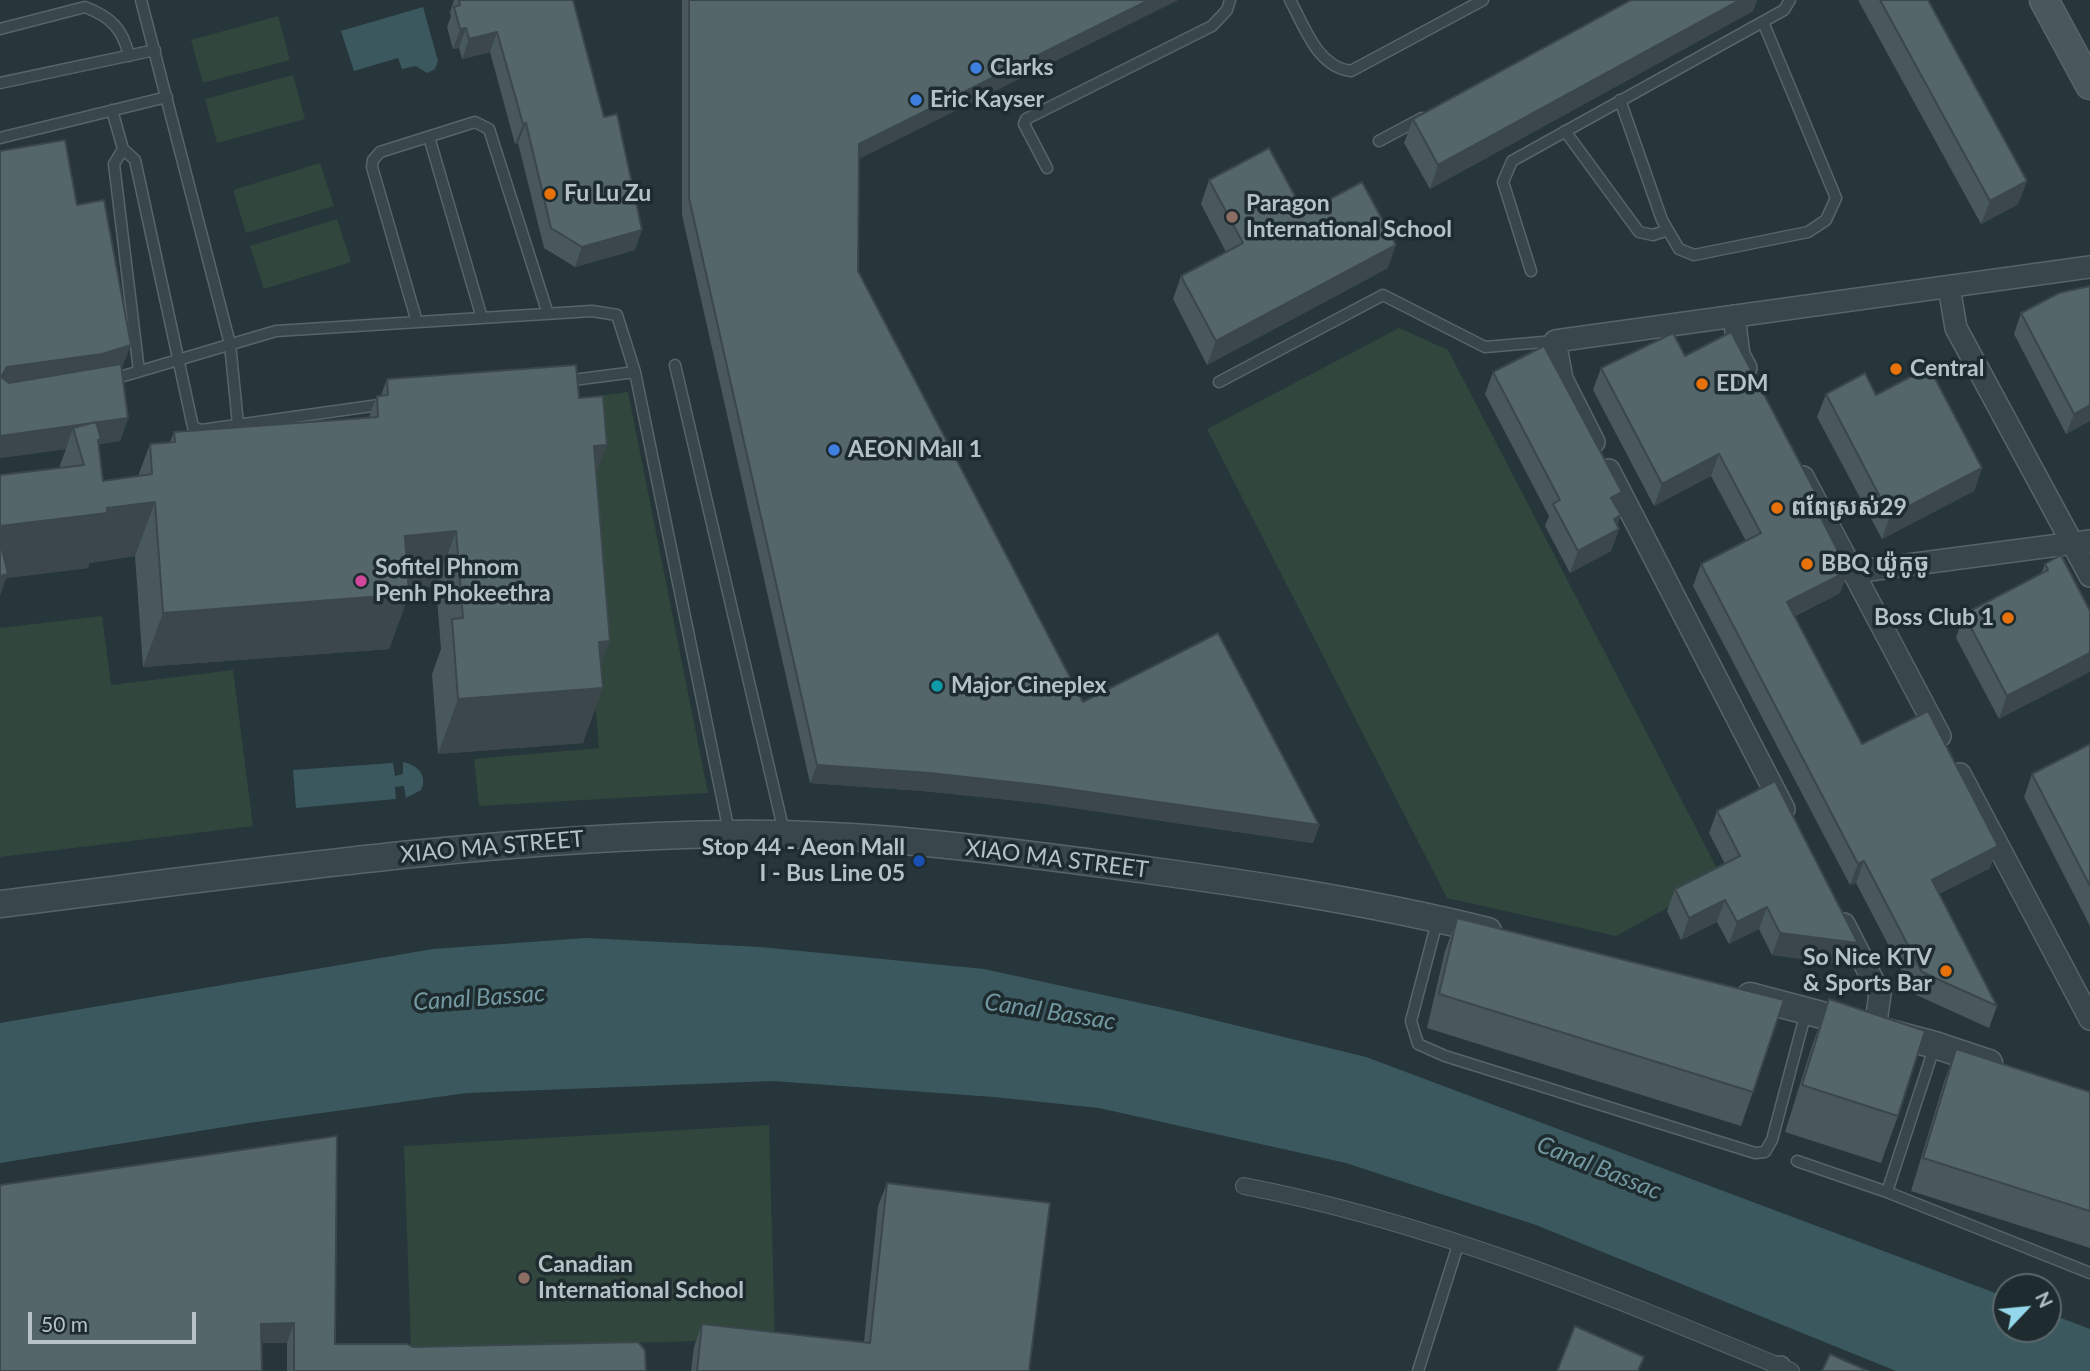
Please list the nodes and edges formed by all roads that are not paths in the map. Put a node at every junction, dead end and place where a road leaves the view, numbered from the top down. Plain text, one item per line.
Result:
1 (141, 0) edge
2 (1230, 0) edge
3 (1290, 0) edge
4 (1483, 0) edge
5 (1790, 0) edge
6 (2044, 0) edge
7 (1763, 22) junction
8 (0, 29) edge
9 (155, 50) junction
10 (129, 56) junction
11 (0, 83) edge
12 (2090, 85) edge
13 (167, 97) junction
14 (1620, 100) junction
15 (112, 110) junction
16 (1428, 114) edge
17 (1565, 131) junction
18 (429, 137) junction
19 (0, 138) edge
20 (1379, 141) dead end
21 (123, 149) junction
22 (1047, 168) dead end
23 (1668, 230) junction
24 (2090, 267) edge
25 (1531, 271) dead end
26 (1949, 287) junction
27 (548, 314) junction
28 (1734, 316) junction
29 (482, 318) junction
30 (417, 322) junction
31 (1555, 341) junction
32 (230, 344) junction
33 (178, 359) junction
34 (675, 365) dead end
35 (139, 371) junction
36 (635, 372) junction
37 (1219, 382) dead end
38 (553, 383) edge
39 (95, 384) edge
40 (1758, 391) edge
41 (402, 402) edge
42 (238, 424) junction
43 (1796, 464) edge
44 (2081, 542) edge
45 (1854, 572) junction
46 (2090, 576) edge
47 (1796, 831) edge
48 (729, 834) junction
49 (784, 834) junction
50 (1832, 900) edge
51 (0, 904) edge
52 (1438, 918) junction
53 (1516, 937) edge
54 (1726, 989) edge
55 (1806, 1011) junction
56 (2090, 1019) edge
57 (1875, 1029) junction
58 (1935, 1045) junction
59 (2012, 1071) edge
60 (1797, 1161) dead end
61 (1244, 1186) dead end
62 (1888, 1192) junction
63 (1459, 1242) junction
64 (2090, 1273) edge
65 (1783, 1369) edge
66 (1418, 1371) edge

1 - 9 lane
2 - 22 lane
3 - 4 lane
5 - 7 lane
6 - 12 main road
7 - 14 lane
7 - 23 lane
8 - 10 lane
9 - 10 lane
9 - 13 lane
10 - 11 lane
13 - 15 lane
13 - 32 lane
14 - 17 lane
14 - 23 lane
15 - 19 lane
15 - 21 lane
16 - 20 lane
17 - 23 lane
17 - 25 lane
18 - 27 lane
18 - 29 lane
18 - 30 lane
21 - 33 lane
21 - 35 lane
24 - 26 street
26 - 28 street
26 - 44 street
27 - 29 lane
27 - 36 lane
28 - 31 street
28 - 40 street
29 - 30 lane
30 - 32 lane
31 - 37 lane
31 - 47 street
32 - 33 lane
32 - 42 lane
33 - 35 lane
33 - 42 lane
34 - 49 lane
35 - 39 lane
36 - 38 lane
36 - 48 lane
41 - 42 lane
43 - 45 street
44 - 45 street
44 - 46 street
45 - 56 street
48 - 49 street, XIAO MA STREET
48 - 51 street, XIAO MA STREET
49 - 52 street, XIAO MA STREET
50 - 57 street
52 - 53 street, XIAO MA STREET
52 - 55 lane
54 - 55 street
55 - 57 street
57 - 58 street
58 - 59 street
58 - 62 lane
60 - 62 lane
61 - 63 street
62 - 64 lane
63 - 65 street
63 - 66 lane

